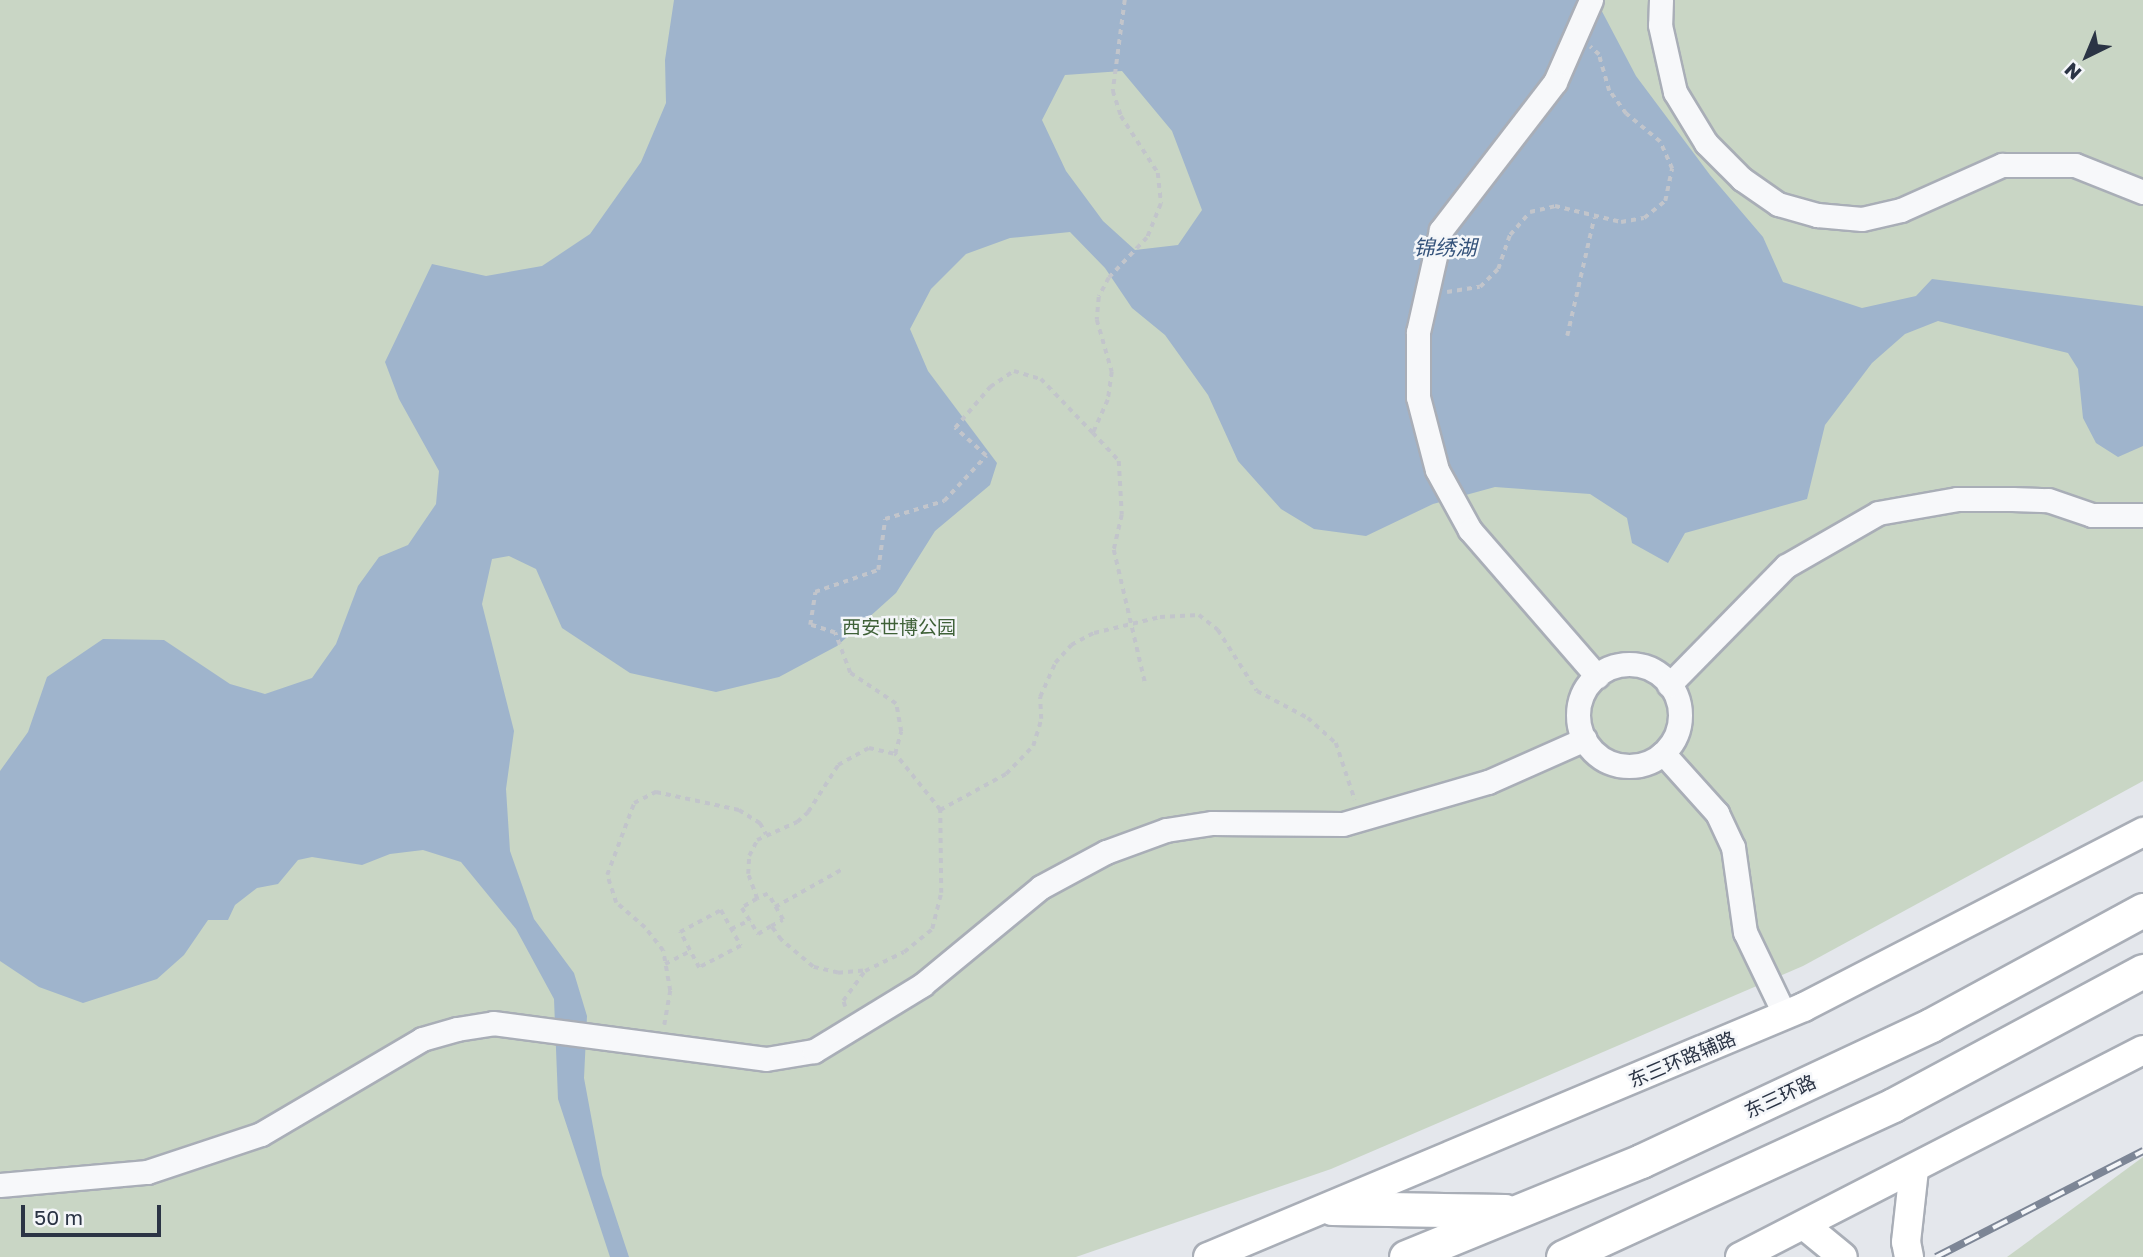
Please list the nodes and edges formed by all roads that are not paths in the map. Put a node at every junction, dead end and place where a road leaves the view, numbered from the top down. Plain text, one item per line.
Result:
1 (1591, 0) edge
2 (1661, 0) edge
3 (2143, 192) edge
4 (2143, 515) edge
5 (1597, 676) junction
6 (1669, 685) junction
7 (1584, 738) junction
8 (1663, 753) junction
9 (2143, 832) edge
10 (2143, 910) edge
11 (2143, 971) edge
12 (1785, 1015) junction
13 (2143, 1050) edge
14 (1914, 1169) junction
15 (0, 1185) edge
16 (1332, 1208) junction
17 (1522, 1211) junction
18 (1804, 1224) junction
19 (1208, 1257) edge
20 (1406, 1257) edge
21 (1563, 1257) edge
22 (1740, 1257) edge
23 (1843, 1257) edge
24 (1909, 1257) edge

1 - 5 lane
2 - 3 lane
4 - 6 lane
5 - 6 lane
5 - 7 lane
6 - 8 lane
7 - 8 lane
7 - 15 lane
8 - 12 lane
9 - 12 main road, 东三环路辅路
10 - 17 highway, 东三环路
11 - 21 highway
12 - 16 main road, 东三环路辅路
13 - 14 main road
14 - 18 main road
14 - 24 main road
16 - 17 highway
16 - 19 main road, 东三环路辅路
17 - 20 highway, 东三环路
18 - 22 main road
18 - 23 main road

